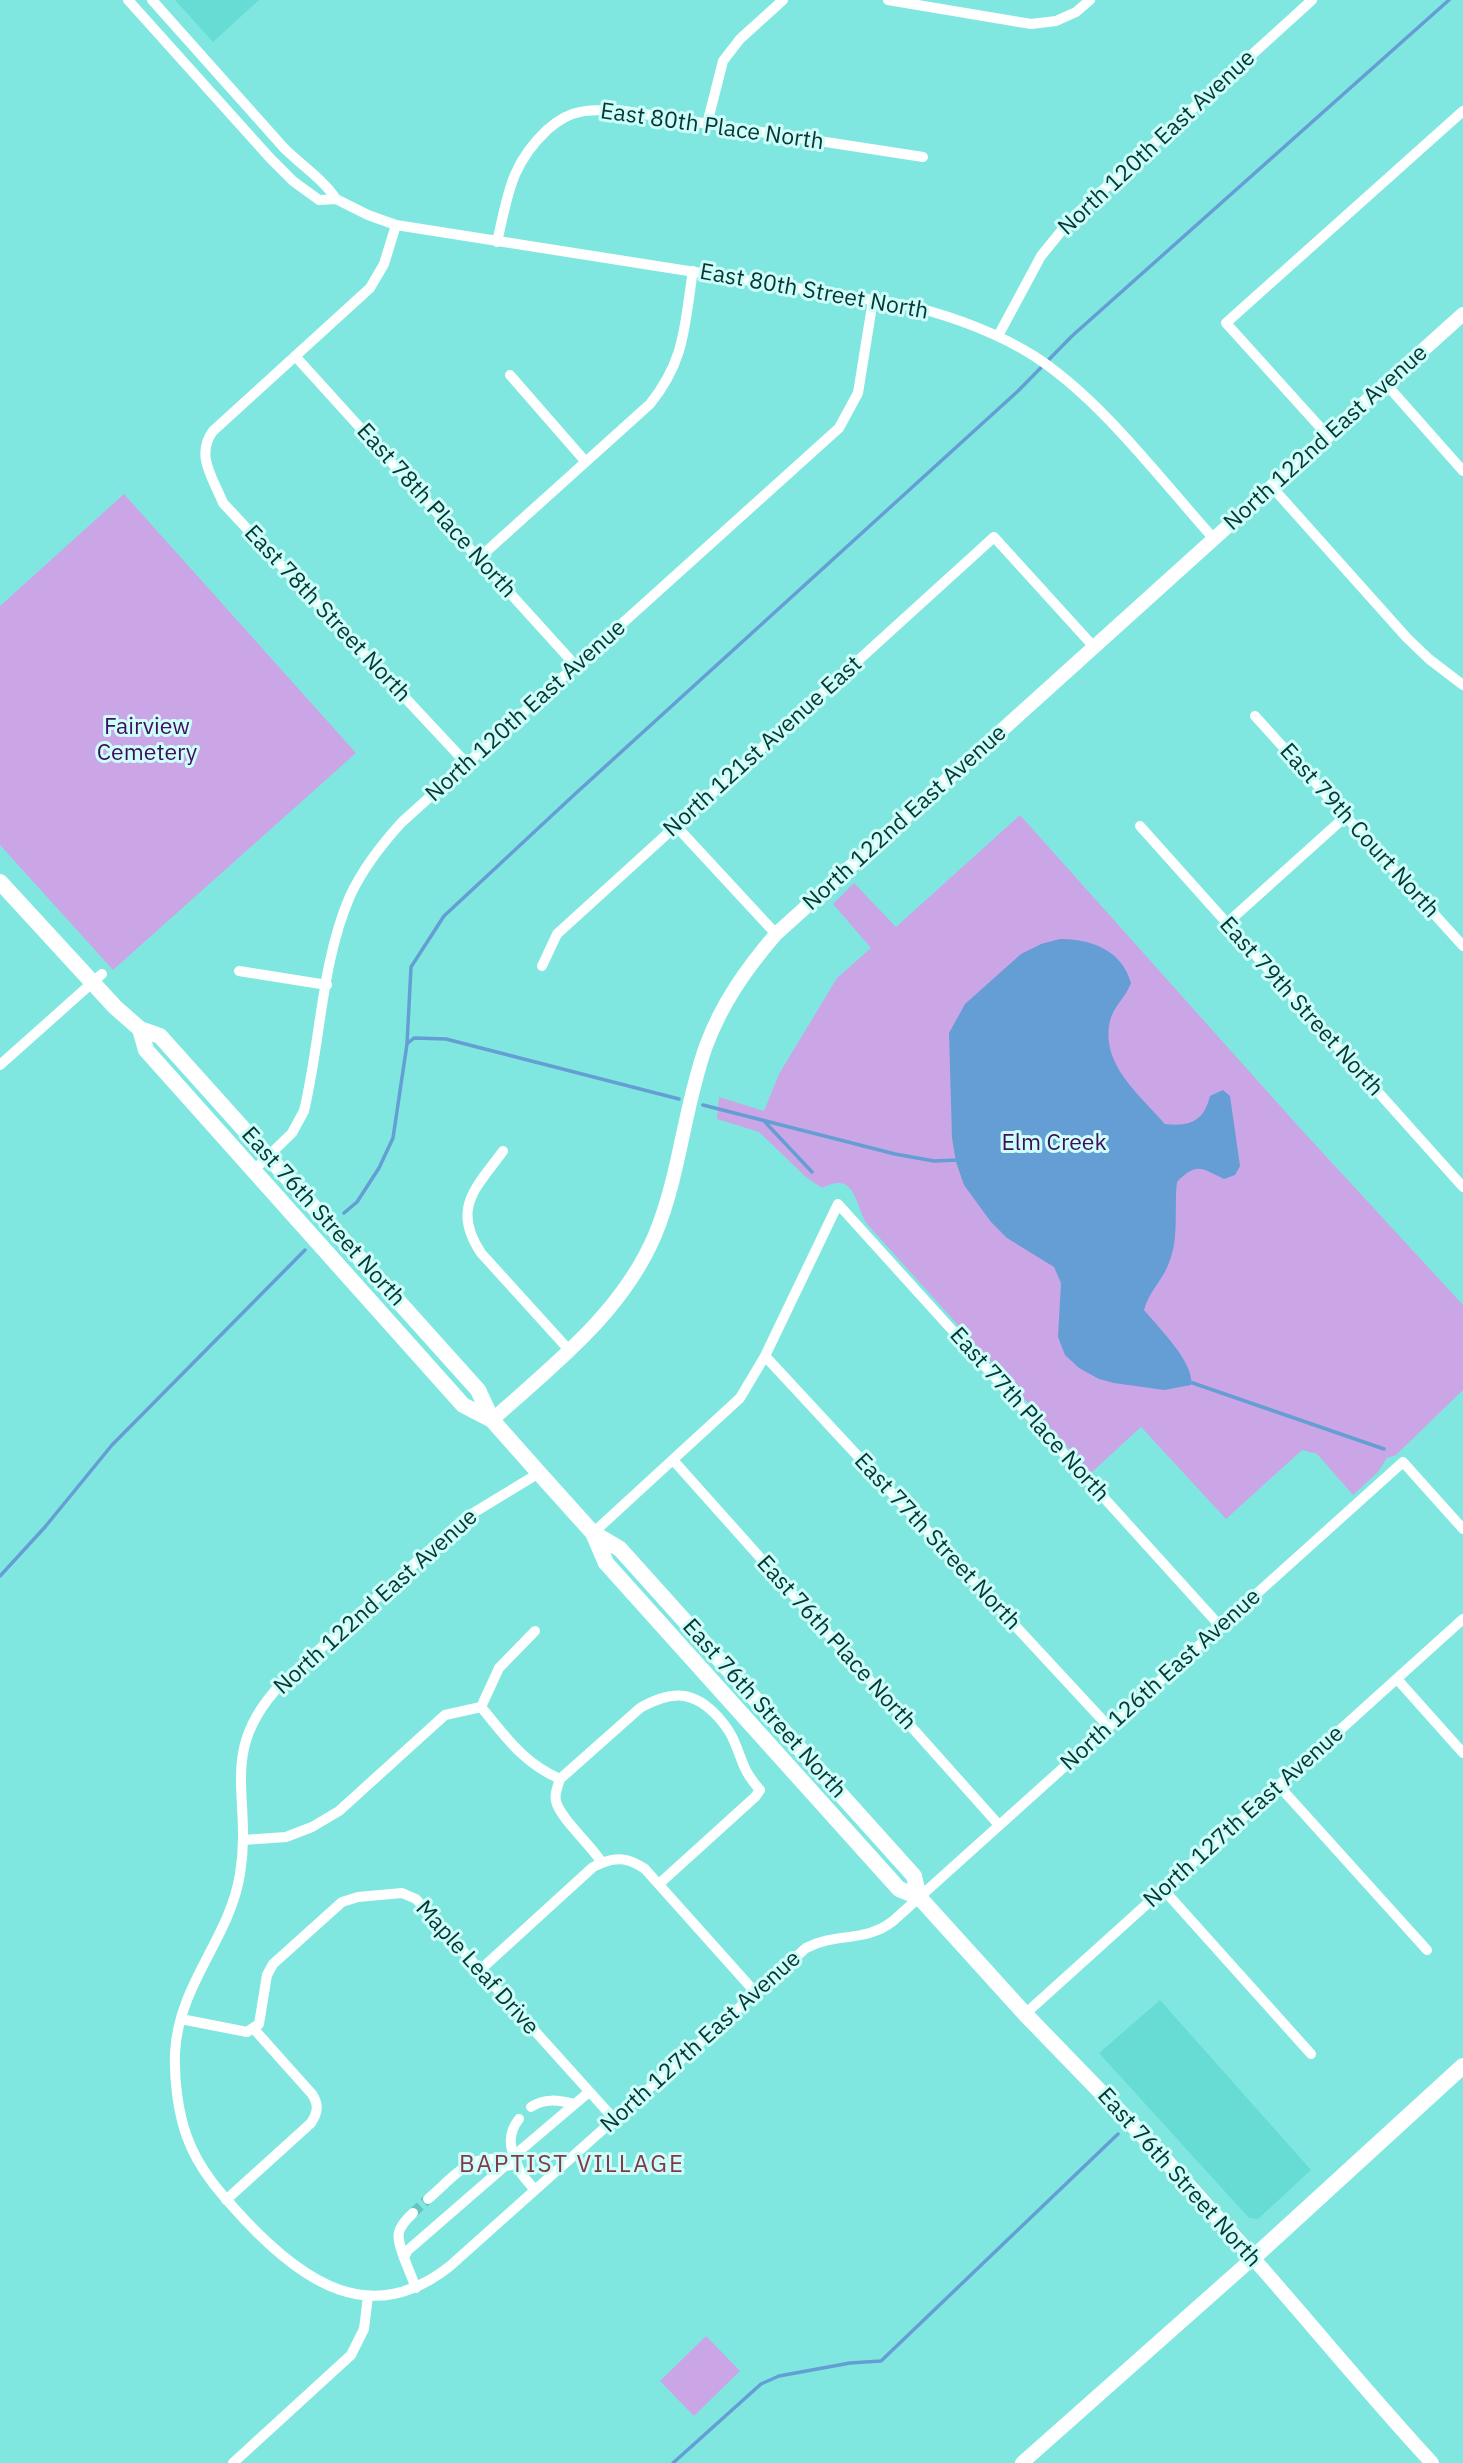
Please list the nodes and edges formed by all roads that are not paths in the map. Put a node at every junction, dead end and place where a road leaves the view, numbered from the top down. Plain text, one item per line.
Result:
1 (128, 0) edge
2 (152, 0) edge
3 (783, 0) edge
4 (888, 0) edge
5 (1090, 0) edge
6 (1312, 0) edge
7 (1463, 111) edge
8 (707, 124) junction
9 (923, 157) dead end
10 (336, 199) junction
11 (396, 225) junction
12 (497, 242) junction
13 (693, 271) junction
14 (873, 300) junction
15 (1463, 314) edge
16 (998, 336) junction
17 (296, 357) junction
18 (510, 376) dead end
19 (1386, 384) junction
20 (1328, 436) junction
21 (585, 461) junction
22 (1463, 471) edge
23 (1272, 487) junction
24 (1214, 539) junction
25 (479, 558) junction
26 (1094, 648) junction
27 (576, 666) junction
28 (1463, 685) edge
29 (1255, 716) dead end
30 (467, 764) junction
31 (1346, 816) junction
32 (676, 826) junction
33 (1140, 826) dead end
34 (0, 882) edge
35 (1226, 924) junction
36 (776, 934) junction
37 (1463, 946) edge
38 (542, 966) dead end
39 (239, 971) dead end
40 (97, 979) junction
41 (327, 985) junction
42 (140, 1029) junction
43 (0, 1065) edge
44 (503, 1152) dead end
45 (269, 1157) junction
46 (254, 1171) junction
47 (1463, 1187) edge
48 (569, 1350) junction
49 (765, 1356) junction
50 (492, 1420) junction
51 (673, 1460) junction
52 (539, 1473) junction
53 (1463, 1529) edge
54 (593, 1533) junction
55 (1463, 1619) edge
56 (1220, 1626) junction
57 (535, 1631) dead end
58 (1397, 1679) junction
59 (481, 1707) junction
60 (1109, 1727) junction
61 (1463, 1753) edge
62 (560, 1779) junction
63 (1279, 1786) junction
64 (999, 1825) junction
65 (243, 1840) junction
66 (602, 1863) junction
67 (659, 1884) junction
68 (1163, 1889) junction
69 (919, 1897) junction
70 (1427, 1950) dead end
71 (480, 1971) junction
72 (755, 1992) junction
73 (1026, 2014) junction
74 (181, 2019) junction
75 (253, 2028) junction
76 (1311, 2054) dead end
77 (1463, 2066) edge
78 (589, 2092) junction
79 (574, 2104) junction
80 (531, 2107) dead end
81 (519, 2119) dead end
82 (615, 2120) junction
83 (515, 2163) junction
84 (536, 2190) junction
85 (428, 2199) tunnel mouth
86 (226, 2200) junction
87 (413, 2213) tunnel mouth
88 (404, 2258) junction
89 (1253, 2259) junction
90 (416, 2288) junction
91 (368, 2296) junction
92 (233, 2463) edge
93 (1022, 2463) edge
94 (1432, 2463) edge

1 - 10 street, East 80th Street North
2 - 10 street, East 80th Street North
3 - 8 street
4 - 5 street
6 - 16 street, North 120th East Avenue
7 - 20 street
8 - 9 street, East 80th Place North
8 - 12 street, East 80th Place North
10 - 11 street, East 80th Street North
11 - 12 street, East 80th Street North
11 - 17 street
12 - 13 street, East 80th Street North
13 - 14 street, East 80th Street North
13 - 21 street
14 - 16 street, East 80th Street North
14 - 27 street, North 120th East Avenue
15 - 19 street, North 122nd East Avenue
16 - 24 street, East 80th Street North
17 - 25 street, East 78th Place North
17 - 30 street, East 78th Street North
18 - 21 street
19 - 20 street, North 122nd East Avenue
19 - 22 street
20 - 23 street, North 122nd East Avenue
21 - 25 street
23 - 24 street, North 122nd East Avenue
23 - 28 street
24 - 26 street, North 122nd East Avenue
25 - 27 street, East 78th Place North
26 - 32 street, North 121st Avenue East
26 - 36 street, North 122nd East Avenue
27 - 30 street, North 120th East Avenue
29 - 31 street, East 79th Court North
30 - 41 street, North 120th East Avenue
31 - 35 street
31 - 37 street, East 79th Court North
32 - 36 street
32 - 38 street, North 121st Avenue East
33 - 35 street, East 79th Street North
34 - 40 main road, East 76th Street North
35 - 47 street, East 79th Street North
36 - 48 street, North 122nd East Avenue
39 - 41 street
40 - 42 main road, East 76th Street North
40 - 43 street
41 - 45 street, North 120th East Avenue
42 - 45 main road, East 76th Street North
42 - 46 main road, East 76th Street North
44 - 48 street
45 - 46 street, North 120th East Avenue
45 - 50 main road, East 76th Street North
46 - 50 main road, East 76th Street North
48 - 50 street, North 122nd East Avenue
49 - 51 street
49 - 56 street, East 77th Place North
49 - 60 street, East 77th Street North
50 - 52 main road, East 76th Street North
51 - 54 street
51 - 64 street, East 76th Place North
52 - 54 main road, East 76th Street North
52 - 65 street, North 122nd East Avenue
53 - 56 street, North 126th East Avenue
54 - 69 main road, East 76th Street North
55 - 58 street, North 127th East Avenue
56 - 60 street, North 126th East Avenue
57 - 59 street
58 - 61 street
58 - 63 street, North 127th East Avenue
59 - 62 street
59 - 65 street
60 - 64 street, North 126th East Avenue
62 - 66 street
62 - 67 street
63 - 68 street, North 127th East Avenue
63 - 70 street
64 - 69 street, North 126th East Avenue
65 - 74 street, North 122nd East Avenue
66 - 67 street
66 - 71 street
67 - 72 street
68 - 73 street, North 127th East Avenue
68 - 76 street
69 - 72 street, North 127th East Avenue
69 - 73 main road, East 76th Street North
71 - 75 street, Maple Leaf Drive
71 - 78 street, Maple Leaf Drive
72 - 82 street, North 127th East Avenue
73 - 89 main road, East 76th Street North
74 - 75 street
74 - 86 street, North 122nd East Avenue
75 - 86 street
77 - 89 main road
78 - 79 street
78 - 82 street, Maple Leaf Drive
79 - 80 street
79 - 83 street
81 - 83 street
82 - 84 street, North 127th East Avenue
83 - 84 street
83 - 85 street
83 - 88 street
84 - 90 street, North 127th East Avenue
86 - 91 street, North 122nd East Avenue
87 - 88 street
88 - 90 street
89 - 93 street
89 - 94 street, East 76th Street North
90 - 91 street, North 127th East Avenue
91 - 92 street

